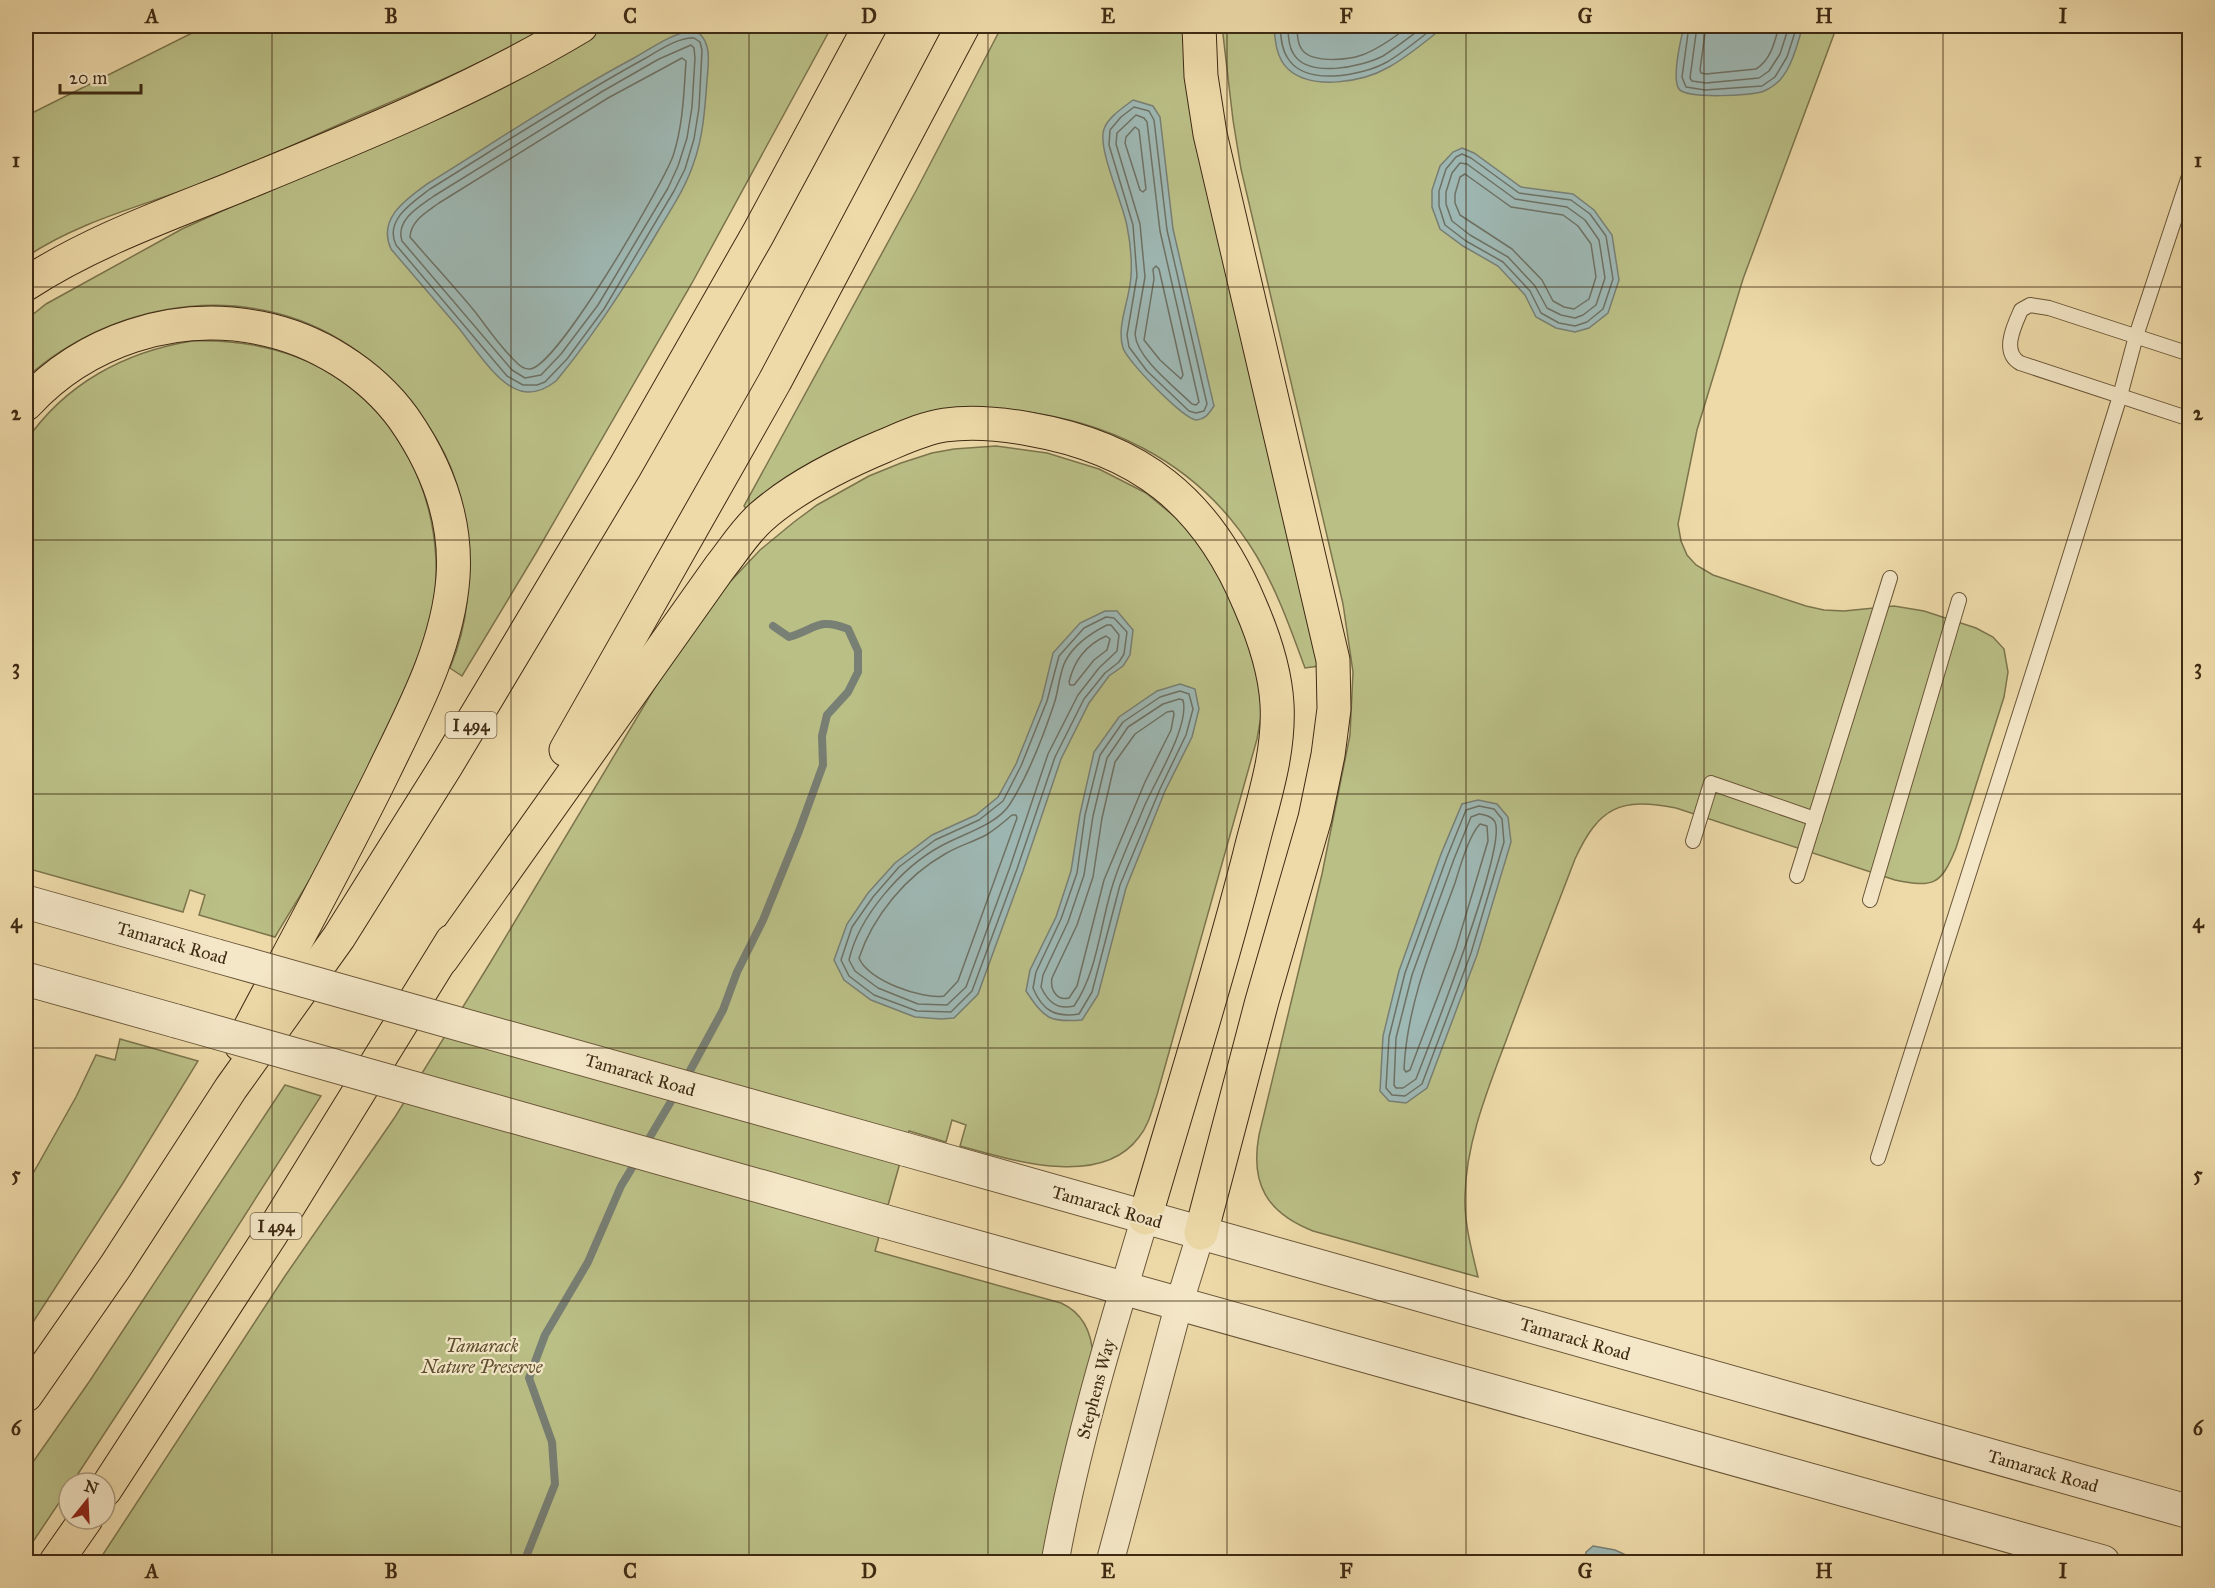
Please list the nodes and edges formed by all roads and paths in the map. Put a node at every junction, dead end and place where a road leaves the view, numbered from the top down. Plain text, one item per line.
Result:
1 (581, 26) edge
2 (870, 26) edge
3 (963, 26) edge
4 (1199, 26) edge
5 (2190, 173) edge
6 (26, 284) edge
7 (2136, 336) junction
8 (2190, 354) edge
9 (2120, 396) junction
10 (26, 404) edge
11 (2190, 419) edge
12 (1890, 578) dead end
13 (1959, 600) dead end
14 (1815, 819) junction
15 (1693, 841) dead end
16 (1797, 876) dead end
17 (1870, 900) dead end
18 (26, 902) edge
19 (442, 959) junction
20 (26, 979) edge
21 (1878, 1158) dead end
22 (172, 1180) junction
23 (1145, 1218) junction
24 (1201, 1233) junction
25 (1124, 1288) junction
26 (1179, 1304) junction
27 (26, 1395) edge
28 (117, 1472) edge
29 (2190, 1512) edge
30 (78, 1531) edge
31 (56, 1563) edge
32 (1055, 1563) edge
33 (1110, 1563) edge
34 (2103, 1563) edge

1 - 6 highway
2 - 22 highway, I 494
3 - 19 highway, I 494
4 - 24 highway
5 - 7 lane
7 - 8 lane
7 - 9 lane
7 - 9 lane
9 - 11 lane
9 - 21 lane
10 - 22 highway
12 - 14 lane
13 - 17 lane
14 - 15 lane
14 - 16 lane
18 - 23 street, Tamarack Road, bridge
19 - 23 highway
19 - 28 highway, I 494
20 - 25 street, bridge
22 - 27 highway, I 494
23 - 24 street, Tamarack Road
23 - 25 street, Stephens Way
24 - 26 street
24 - 29 street, Tamarack Road
25 - 26 street
25 - 32 street, Stephens Way
26 - 33 street
26 - 34 street
30 - 31 highway

